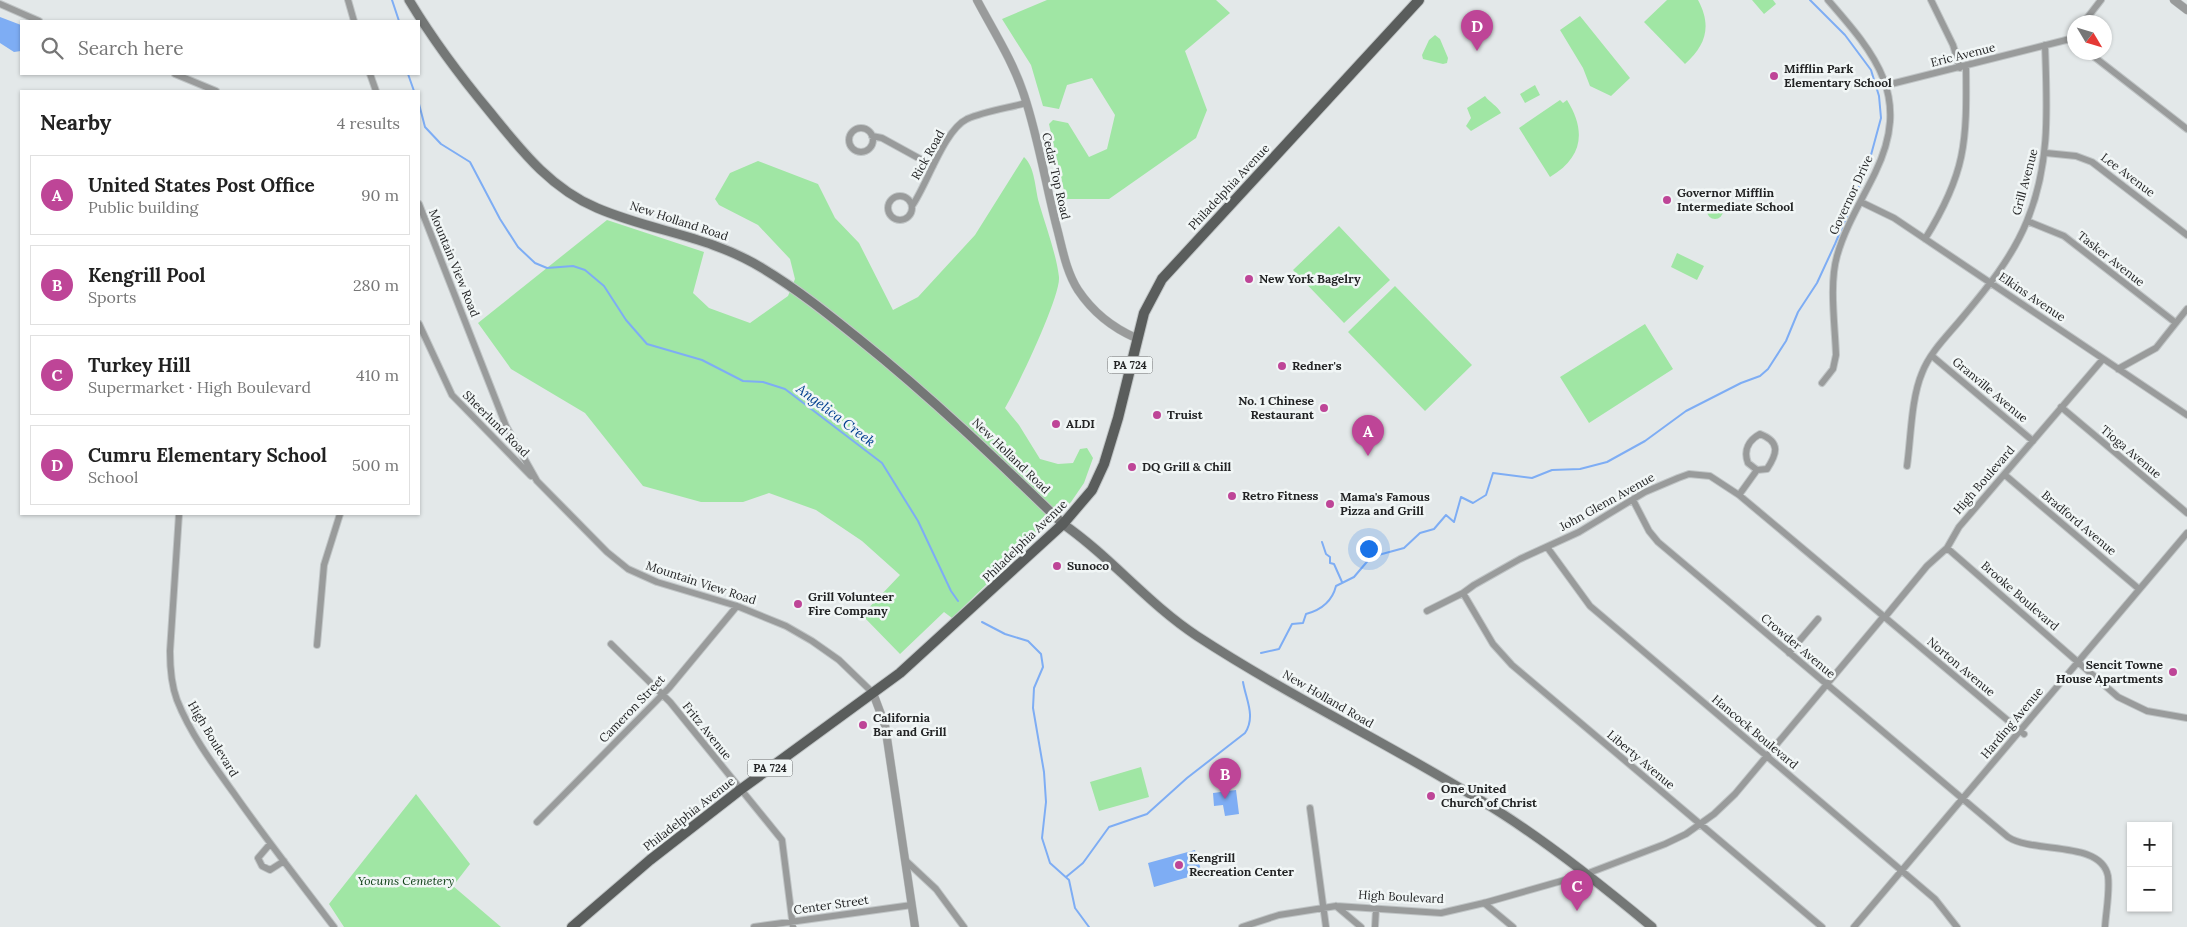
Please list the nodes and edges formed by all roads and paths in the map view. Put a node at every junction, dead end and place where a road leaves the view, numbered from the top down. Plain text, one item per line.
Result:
1 (348, 0) edge
2 (409, 0) edge
3 (977, 0) edge
4 (1419, 0) edge
5 (1828, 0) edge
6 (1932, 0) edge
7 (2101, 0) edge
8 (2174, 0) edge
9 (0, 4) edge
10 (2187, 10) edge
11 (2089, 15) edge
12 (37, 20) edge
13 (354, 20) edge
14 (2067, 40) edge
15 (2046, 45) junction
16 (2098, 60) edge
17 (1963, 67) junction
18 (177, 75) edge
19 (370, 75) edge
20 (1887, 85) junction
21 (214, 90) edge
22 (376, 90) edge
23 (1026, 103) junction
24 (2187, 129) edge
25 (872, 136) dead end
26 (2046, 153) junction
27 (933, 166) junction
28 (1860, 202) junction
29 (912, 206) dead end
30 (420, 207) edge
31 (2027, 221) junction
32 (2187, 235) edge
33 (1925, 238) junction
34 (1991, 283) junction
35 (2187, 309) edge
36 (2176, 323) junction
37 (420, 326) edge
38 (1136, 338) junction
39 (1932, 356) junction
40 (2102, 359) junction
41 (2118, 369) junction
42 (1822, 383) dead end
43 (2061, 408) junction
44 (2187, 415) edge
45 (2033, 441) junction
46 (1908, 466) dead end
47 (1757, 470) junction
48 (2005, 475) junction
49 (537, 481) junction
50 (1739, 495) junction
51 (1634, 500) junction
52 (2187, 513) edge
53 (178, 515) edge
54 (340, 515) edge
55 (1063, 524) junction
56 (2187, 532) edge
57 (1547, 547) junction
58 (1947, 548) junction
59 (2139, 589) junction
60 (1464, 593) junction
61 (737, 606) junction
62 (1427, 611) dead end
63 (1884, 617) junction
64 (1818, 619) dead end
65 (611, 644) dead end
66 (317, 645) dead end
67 (1789, 653) junction
68 (2078, 662) junction
69 (1826, 685) junction
70 (873, 693) junction
71 (662, 695) junction
72 (2187, 718) edge
73 (2021, 733) junction
74 (1765, 755) junction
75 (740, 790) junction
76 (1963, 798) junction
77 (1310, 808) dead end
78 (537, 822) dead end
79 (1700, 824) junction
80 (270, 844) junction
81 (905, 860) junction
82 (284, 861) junction
83 (1901, 870) junction
84 (1586, 874) junction
85 (1484, 903) junction
86 (912, 904) junction
87 (1336, 906) junction
88 (1324, 908) junction
89 (1376, 909) junction
90 (793, 924) edge
91 (334, 927) edge
92 (572, 927) edge
93 (754, 927) edge
94 (915, 927) edge
95 (964, 927) edge
96 (1242, 927) edge
97 (1326, 927) edge
98 (1361, 927) edge
99 (1375, 927) edge
100 (1513, 927) edge
101 (1652, 927) edge
102 (1822, 927) edge
103 (1854, 927) edge
104 (1956, 927) edge
105 (2105, 927) edge

1 - 13 street
2 - 55 main road, New Holland Road
3 - 23 street, Cedar Top Road
4 - 38 main road, Philadelphia Avenue / PA 724
5 - 20 street, Governor Drive
6 - 17 street
7 - 11 street
8 - 10 street
9 - 12 street
14 - 15 street
15 - 17 street, Eric Avenue
15 - 26 street, Grill Avenue
16 - 24 street
17 - 20 street, Eric Avenue
17 - 33 street
18 - 21 street
19 - 22 street
20 - 28 street, Governor Drive
23 - 27 street, Rick Road
23 - 38 street, Cedar Top Road
25 - 27 street
26 - 31 street, Grill Avenue
26 - 32 street, Lee Avenue
27 - 29 street, Rick Road
28 - 33 street, Elkins Avenue
28 - 42 street, Governor Drive
30 - 49 street, Mountain View Road
31 - 34 street, Grill Avenue
31 - 36 street, Tasker Avenue
33 - 34 street, Elkins Avenue
34 - 39 street, Grill Avenue
34 - 40 street, Elkins Avenue
35 - 36 street
36 - 41 street
37 - 49 street, Sheerlund Road
38 - 55 main road, Philadelphia Avenue / PA 724
39 - 45 street, Granville Avenue
39 - 46 street, Grill Avenue
40 - 41 street, Elkins Avenue
40 - 43 street, High Boulevard
41 - 44 street, Elkins Avenue
43 - 45 street, High Boulevard
43 - 52 street, Tioga Avenue
45 - 48 street, High Boulevard
47 - 47 street
47 - 50 street
48 - 58 street, High Boulevard
48 - 59 street, Bradford Avenue
49 - 61 street, Mountain View Road
50 - 51 street, John Glenn Avenue
50 - 63 street, John Glenn Avenue
51 - 57 street, John Glenn Avenue
51 - 67 street, Crowder Avenue
53 - 80 street, High Boulevard
54 - 66 street
55 - 70 main road, Philadelphia Avenue / PA 724
55 - 84 main road, New Holland Road
56 - 59 street, Harding Avenue
57 - 60 street, John Glenn Avenue
57 - 74 street, Hancock Boulevard
58 - 63 street, High Boulevard
58 - 68 street, Brooke Boulevard
59 - 68 street, Harding Avenue
60 - 62 street, John Glenn Avenue
60 - 79 street, Liberty Avenue
61 - 70 street, Mountain View Road
61 - 71 street, Cameron Street
63 - 69 street, High Boulevard
63 - 73 street, Norton Avenue
64 - 67 street
65 - 71 street, Fritz Avenue
67 - 69 street, Crowder Avenue
68 - 72 street, Brooke Boulevard
68 - 73 street, Harding Avenue
69 - 74 street, High Boulevard
69 - 76 street, Crowder Avenue
70 - 75 main road, Philadelphia Avenue / PA 724
70 - 81 street, Mountain View Road
71 - 75 street, Fritz Avenue
71 - 78 street, Cameron Street
73 - 76 street, Harding Avenue
74 - 79 street, High Boulevard
74 - 83 street, Hancock Boulevard
75 - 90 street, Fritz Avenue
75 - 92 main road, Philadelphia Avenue / PA 724
76 - 83 street, Harding Avenue
76 - 105 street, Crowder Avenue
77 - 88 street
79 - 84 street, High Boulevard
79 - 102 street, Liberty Avenue
80 - 82 street, High Boulevard
80 - 82 street
81 - 86 street, Mountain View Road
81 - 95 street
82 - 91 street, High Boulevard
83 - 103 street, Harding Avenue
83 - 104 street, Hancock Boulevard
84 - 85 street, High Boulevard
84 - 101 main road, New Holland Road
85 - 89 street, High Boulevard
85 - 100 street
86 - 90 street, Center Street
86 - 94 street, Mountain View Road
87 - 88 street, High Boulevard
87 - 89 street, High Boulevard
87 - 98 street
88 - 96 street, High Boulevard
88 - 97 street
89 - 99 street
90 - 93 street, Center Street

